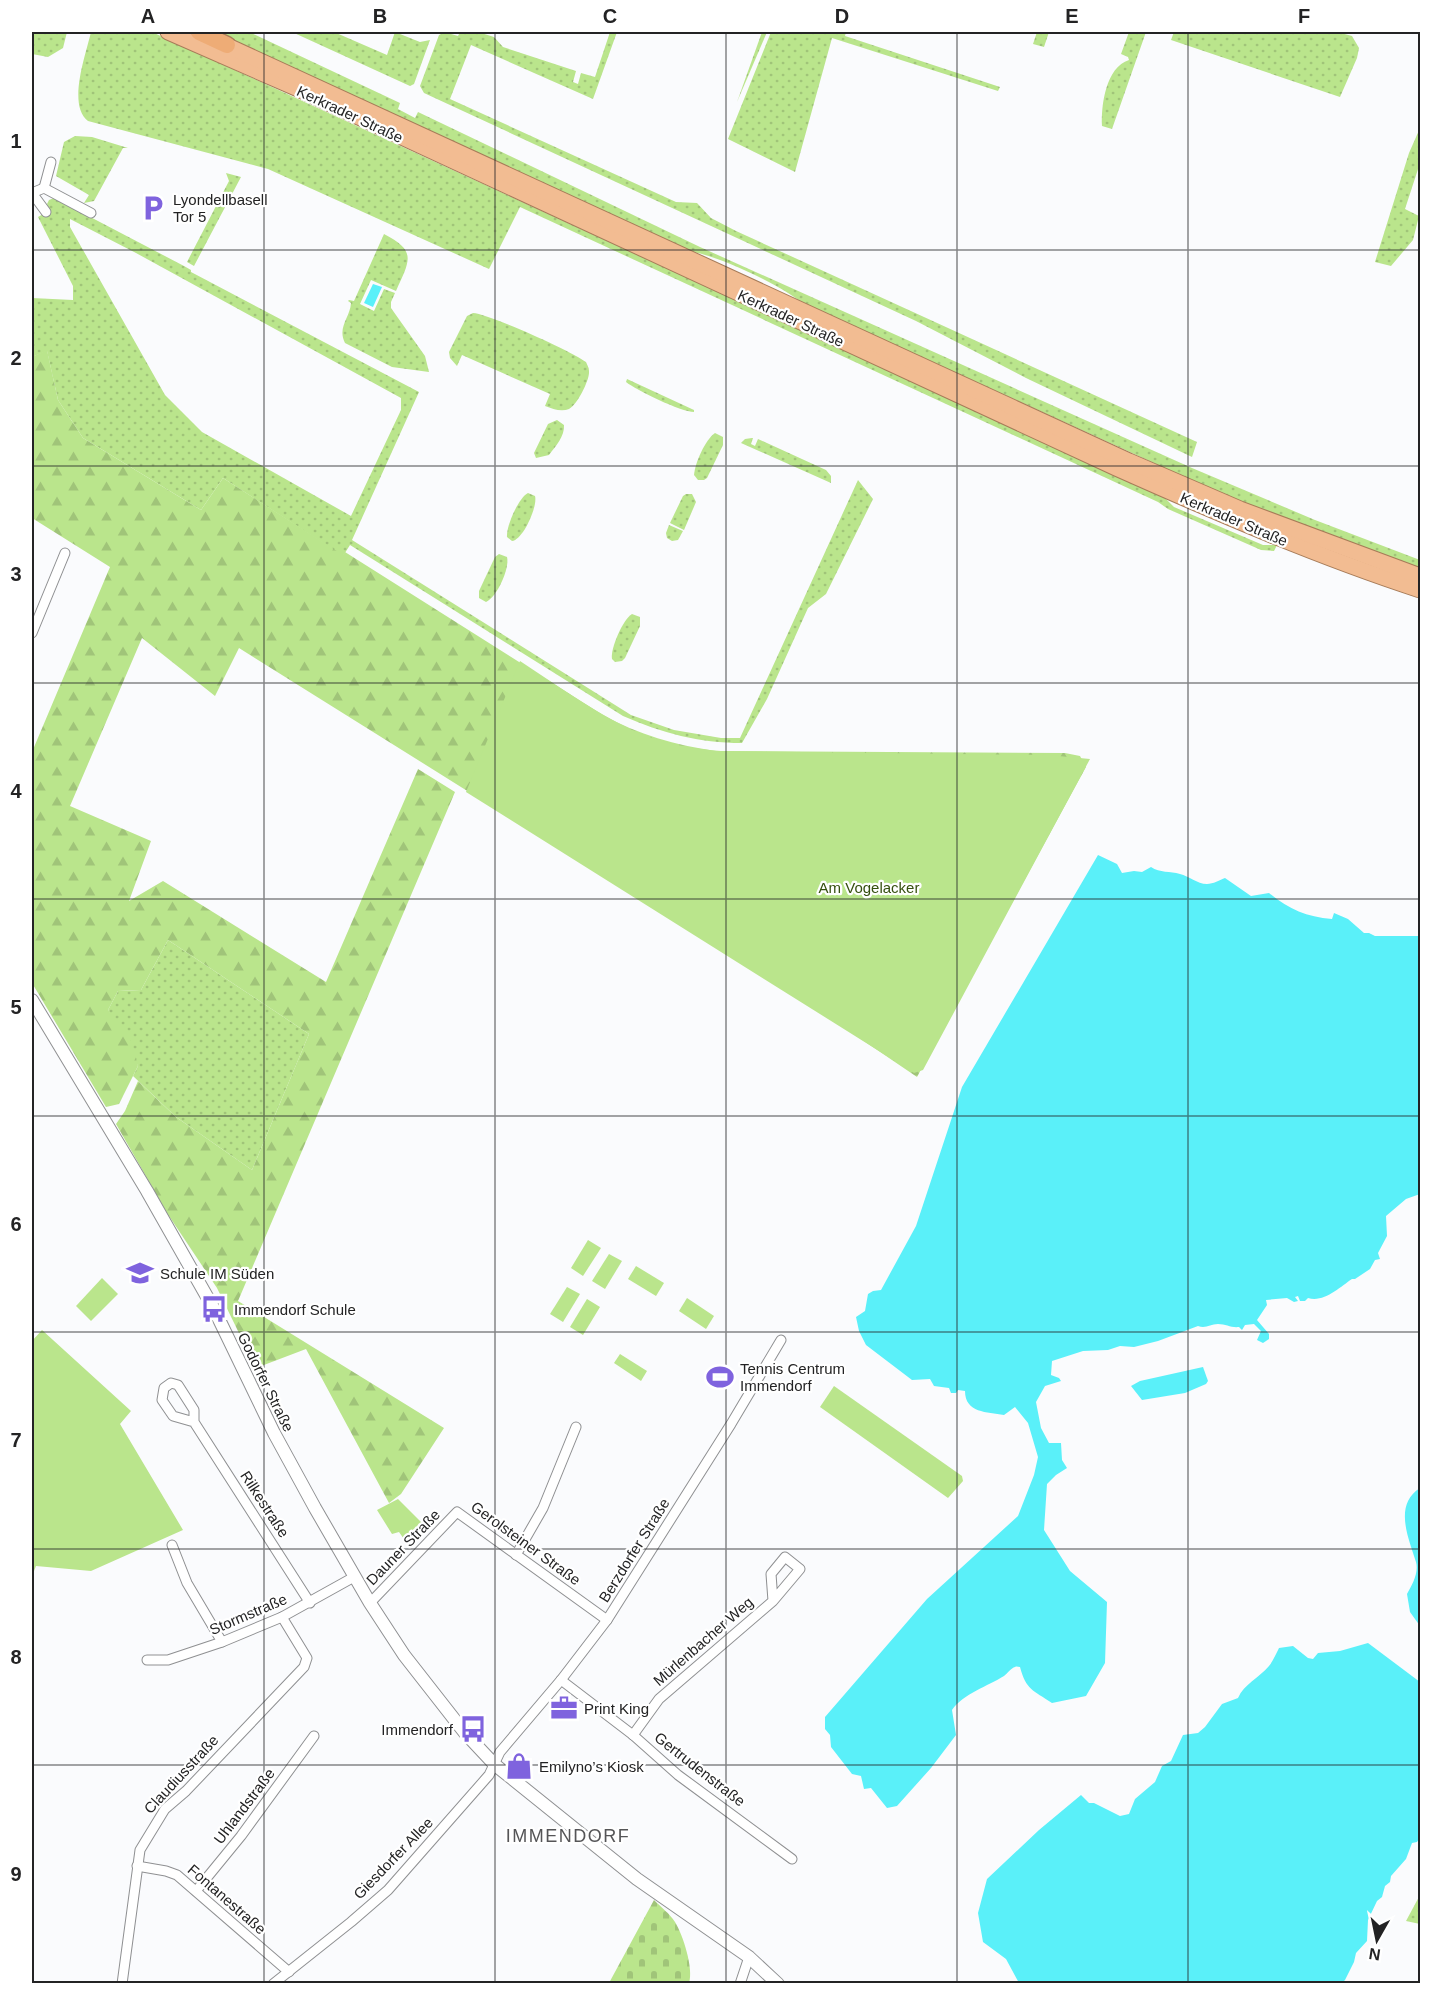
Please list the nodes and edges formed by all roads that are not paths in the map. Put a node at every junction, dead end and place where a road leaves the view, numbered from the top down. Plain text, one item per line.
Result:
1 (168, 32) edge
2 (197, 32) edge
3 (227, 45) joint
4 (51, 162) dead end
5 (44, 188) junction
6 (32, 193) edge
7 (46, 212) dead end
8 (92, 213) dead end
9 (65, 553) dead end
10 (1420, 576) edge
11 (1420, 590) edge
12 (32, 633) edge
13 (32, 1000) edge
14 (781, 1340) dead end
15 (194, 1422) dead end
16 (576, 1427) dead end
17 (457, 1512) joint
18 (172, 1545) dead end
19 (516, 1555) junction
20 (354, 1577) junction
21 (773, 1601) dead end
22 (310, 1603) junction
23 (370, 1603) junction
24 (282, 1617) junction
25 (607, 1620) junction
26 (222, 1642) junction
27 (147, 1659) dead end
28 (561, 1680) junction
29 (633, 1734) junction
30 (314, 1736) dead end
31 (494, 1764) junction
32 (792, 1858) dead end
33 (137, 1866) junction
34 (196, 1891) junction
35 (749, 1957) junction
36 (289, 1972) junction
37 (122, 1983) edge
38 (273, 1983) edge
39 (740, 1983) edge
40 (778, 1983) edge

1 - 11 highway, Kerkrader Straße
2 - 3 highway
3 - 10 highway, Kerkrader Straße
4 - 5 street
5 - 6 street
5 - 8 street
6 - 7 street
9 - 12 street
13 - 20 street, Godorfer Straße
14 - 25 street, Berzdorfer Straße
15 - 22 street, Rilkestraße
16 - 19 street
17 - 19 street, Gerolsteiner Straße
17 - 23 street, Dauner Straße
18 - 26 street
19 - 25 street, Gerolsteiner Straße
20 - 22 street, Stormstraße
20 - 23 street, Godorfer Straße
21 - 29 street, Mürlenbacher Weg
22 - 24 street, Stormstraße
23 - 31 street, Godorfer Straße
24 - 26 street, Stormstraße
24 - 33 street, Claudiusstraße
25 - 28 street, Berzdorfer Straße
26 - 27 street, Stormstraße
28 - 29 street, Gertrudenstraße
28 - 31 street, Berzdorfer Straße
29 - 32 street, Gertrudenstraße
30 - 34 street, Uhlandstraße
31 - 35 street, Godorfer Straße
31 - 36 street, Giesdorfer Allee
33 - 34 street, Fontanestraße
33 - 37 street, Claudiusstraße
34 - 36 street, Fontanestraße
35 - 39 street
35 - 40 street, Godorfer Straße
36 - 38 street, Giesdorfer Allee

